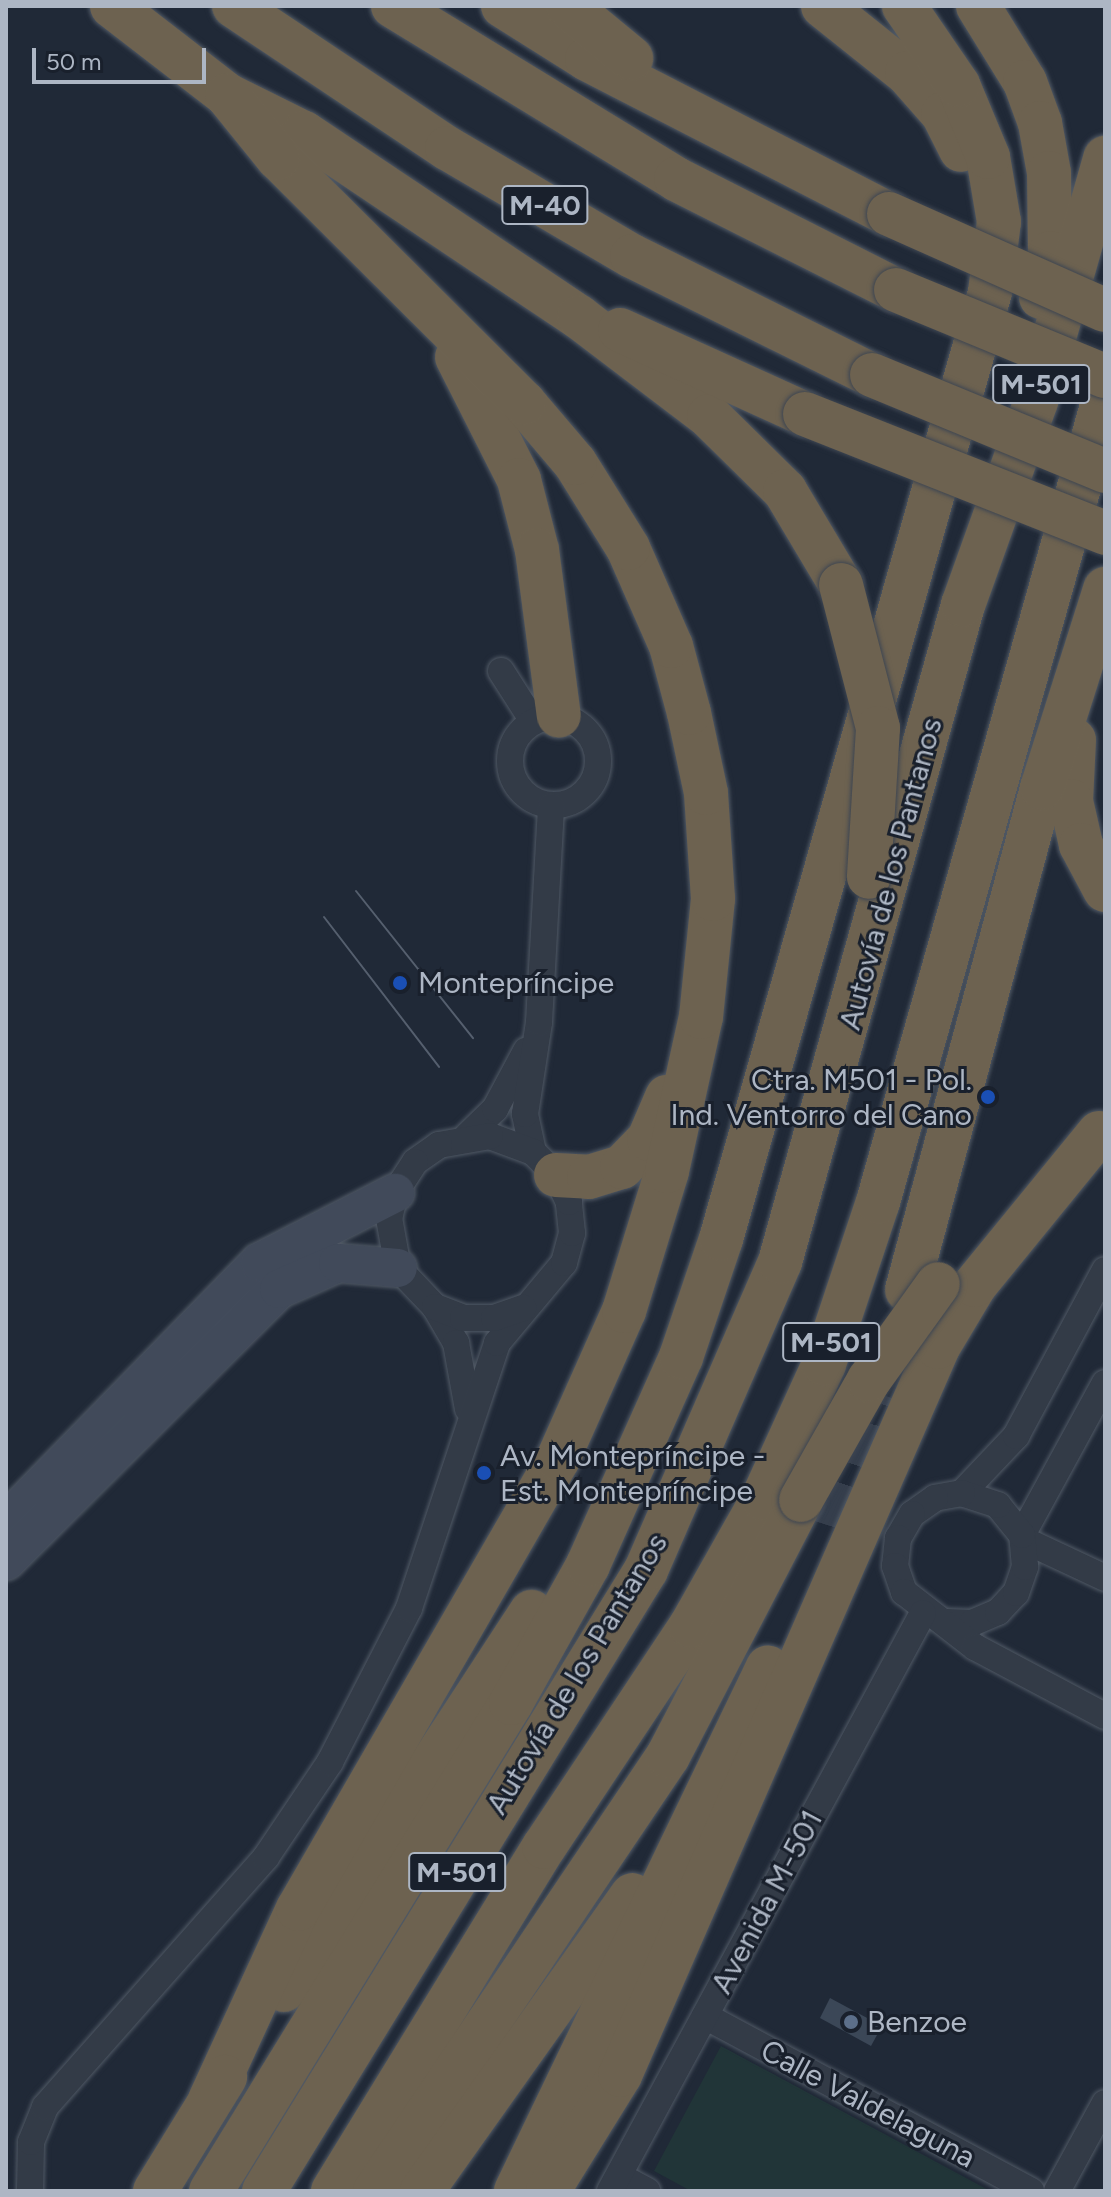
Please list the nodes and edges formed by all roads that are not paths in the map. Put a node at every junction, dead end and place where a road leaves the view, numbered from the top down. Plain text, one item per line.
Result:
1 (112, 6) edge
2 (234, 6) edge
3 (393, 6) edge
4 (503, 6) edge
5 (568, 6) edge
6 (823, 6) edge
7 (904, 6) edge
8 (978, 6) edge
9 (227, 95) junction
10 (719, 126) junction
11 (1105, 158) edge
12 (430, 309) junction
13 (1105, 310) edge
14 (579, 317) junction
15 (1105, 376) edge
16 (963, 380) junction
17 (1105, 395) edge
18 (1105, 471) edge
19 (1105, 533) edge
20 (1105, 589) edge
21 (963, 605) junction
22 (501, 671) dead end
23 (1077, 689) junction
24 (546, 719) junction
25 (551, 806) junction
26 (1105, 890) edge
27 (701, 1017) junction
28 (539, 1022) junction
29 (845, 1044) junction
30 (1102, 1130) edge
31 (467, 1136) junction
32 (545, 1164) junction
33 (395, 1193) junction
34 (398, 1268) junction
35 (1105, 1270) edge
36 (922, 1287) junction
37 (435, 1307) junction
38 (523, 1308) junction
39 (1105, 1383) edge
40 (470, 1420) junction
41 (637, 1464) junction
42 (962, 1493) junction
43 (816, 1513) junction
44 (6, 1522) edge
45 (1023, 1538) junction
46 (6, 1561) edge
47 (1105, 1578) edge
48 (935, 1618) junction
49 (1105, 1716) edge
50 (742, 1720) junction
51 (705, 2016) junction
52 (210, 2100) junction
53 (1105, 2103) edge
54 (615, 2183) edge
55 (30, 2191) edge
56 (155, 2191) edge
57 (211, 2191) edge
58 (264, 2191) edge
59 (333, 2191) edge
60 (375, 2191) edge
61 (422, 2191) edge
62 (516, 2191) edge
63 (548, 2191) edge
64 (647, 2191) edge
65 (1031, 2191) edge
66 (1057, 2191) edge

1 - 9 highway
2 - 18 highway, M-40, bridge
3 - 15 highway, bridge
4 - 10 highway
5 - 10 highway
6 - 16 highway
7 - 16 highway
8 - 21 highway
9 - 12 highway
9 - 14 highway
10 - 13 highway, bridge
11 - 21 highway, Autovía de los Pantanos / M-501
12 - 24 highway
12 - 27 highway
14 - 19 highway, bridge
14 - 29 highway, bridge
16 - 41 highway
17 - 59 highway, Autovía de los Pantanos / M-501
20 - 23 highway
21 - 29 highway, Autovía de los Pantanos / M-501
22 - 24 street
23 - 26 highway
23 - 36 highway
24 - 25 street
24 - 25 street
25 - 28 street
27 - 32 highway
27 - 52 highway
28 - 31 street
28 - 32 street
29 - 58 highway, Autovía de los Pantanos / M-501
30 - 36 highway
30 - 63 highway
31 - 32 street
31 - 33 street
32 - 38 street
33 - 34 street
33 - 44 street
34 - 37 street
34 - 46 street
35 - 42 street
36 - 43 highway, bridge
37 - 38 street
37 - 40 street
38 - 40 street
39 - 45 street
40 - 55 street
41 - 52 highway
41 - 57 highway
42 - 45 street
42 - 48 street
43 - 50 highway
43 - 60 highway
45 - 47 street
45 - 48 street
48 - 49 street
48 - 51 street, Avenida M-501
50 - 61 highway
50 - 62 highway
51 - 54 street, Avenida M-501
51 - 65 street, Calle Valdelaguna
52 - 56 highway
53 - 66 street
54 - 64 street

